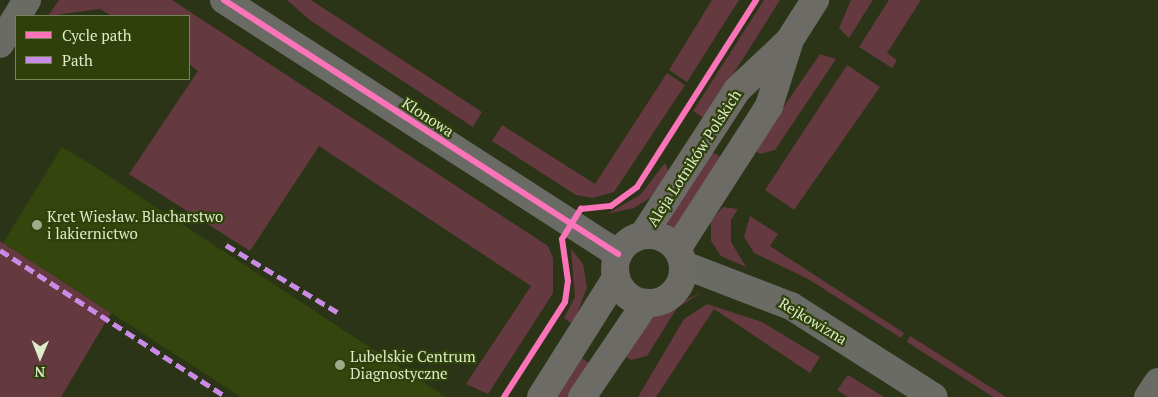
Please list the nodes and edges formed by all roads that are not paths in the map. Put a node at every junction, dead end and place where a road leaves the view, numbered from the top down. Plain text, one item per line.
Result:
1 (26, 0) edge
2 (224, 0) edge
3 (816, 0) edge
4 (17, 15) edge
5 (15, 19) edge
6 (789, 42) junction
7 (0, 44) edge
8 (644, 235) junction
9 (680, 257) junction
10 (617, 266) junction
11 (646, 304) junction
12 (1158, 382) edge
13 (541, 397) edge
14 (582, 397) edge
15 (934, 397) edge
16 (1148, 397) edge

1 - 4 street
2 - 10 street, Klonowa
3 - 6 street, Aleja Lotników Polskich
5 - 7 street
6 - 8 street, Aleja Lotników Polskich
6 - 9 street, Aleja Lotników Polskich
8 - 9 street
8 - 10 street
9 - 11 street
9 - 15 street, Rejkowizna
10 - 11 street
10 - 13 street
11 - 14 street
12 - 16 street

